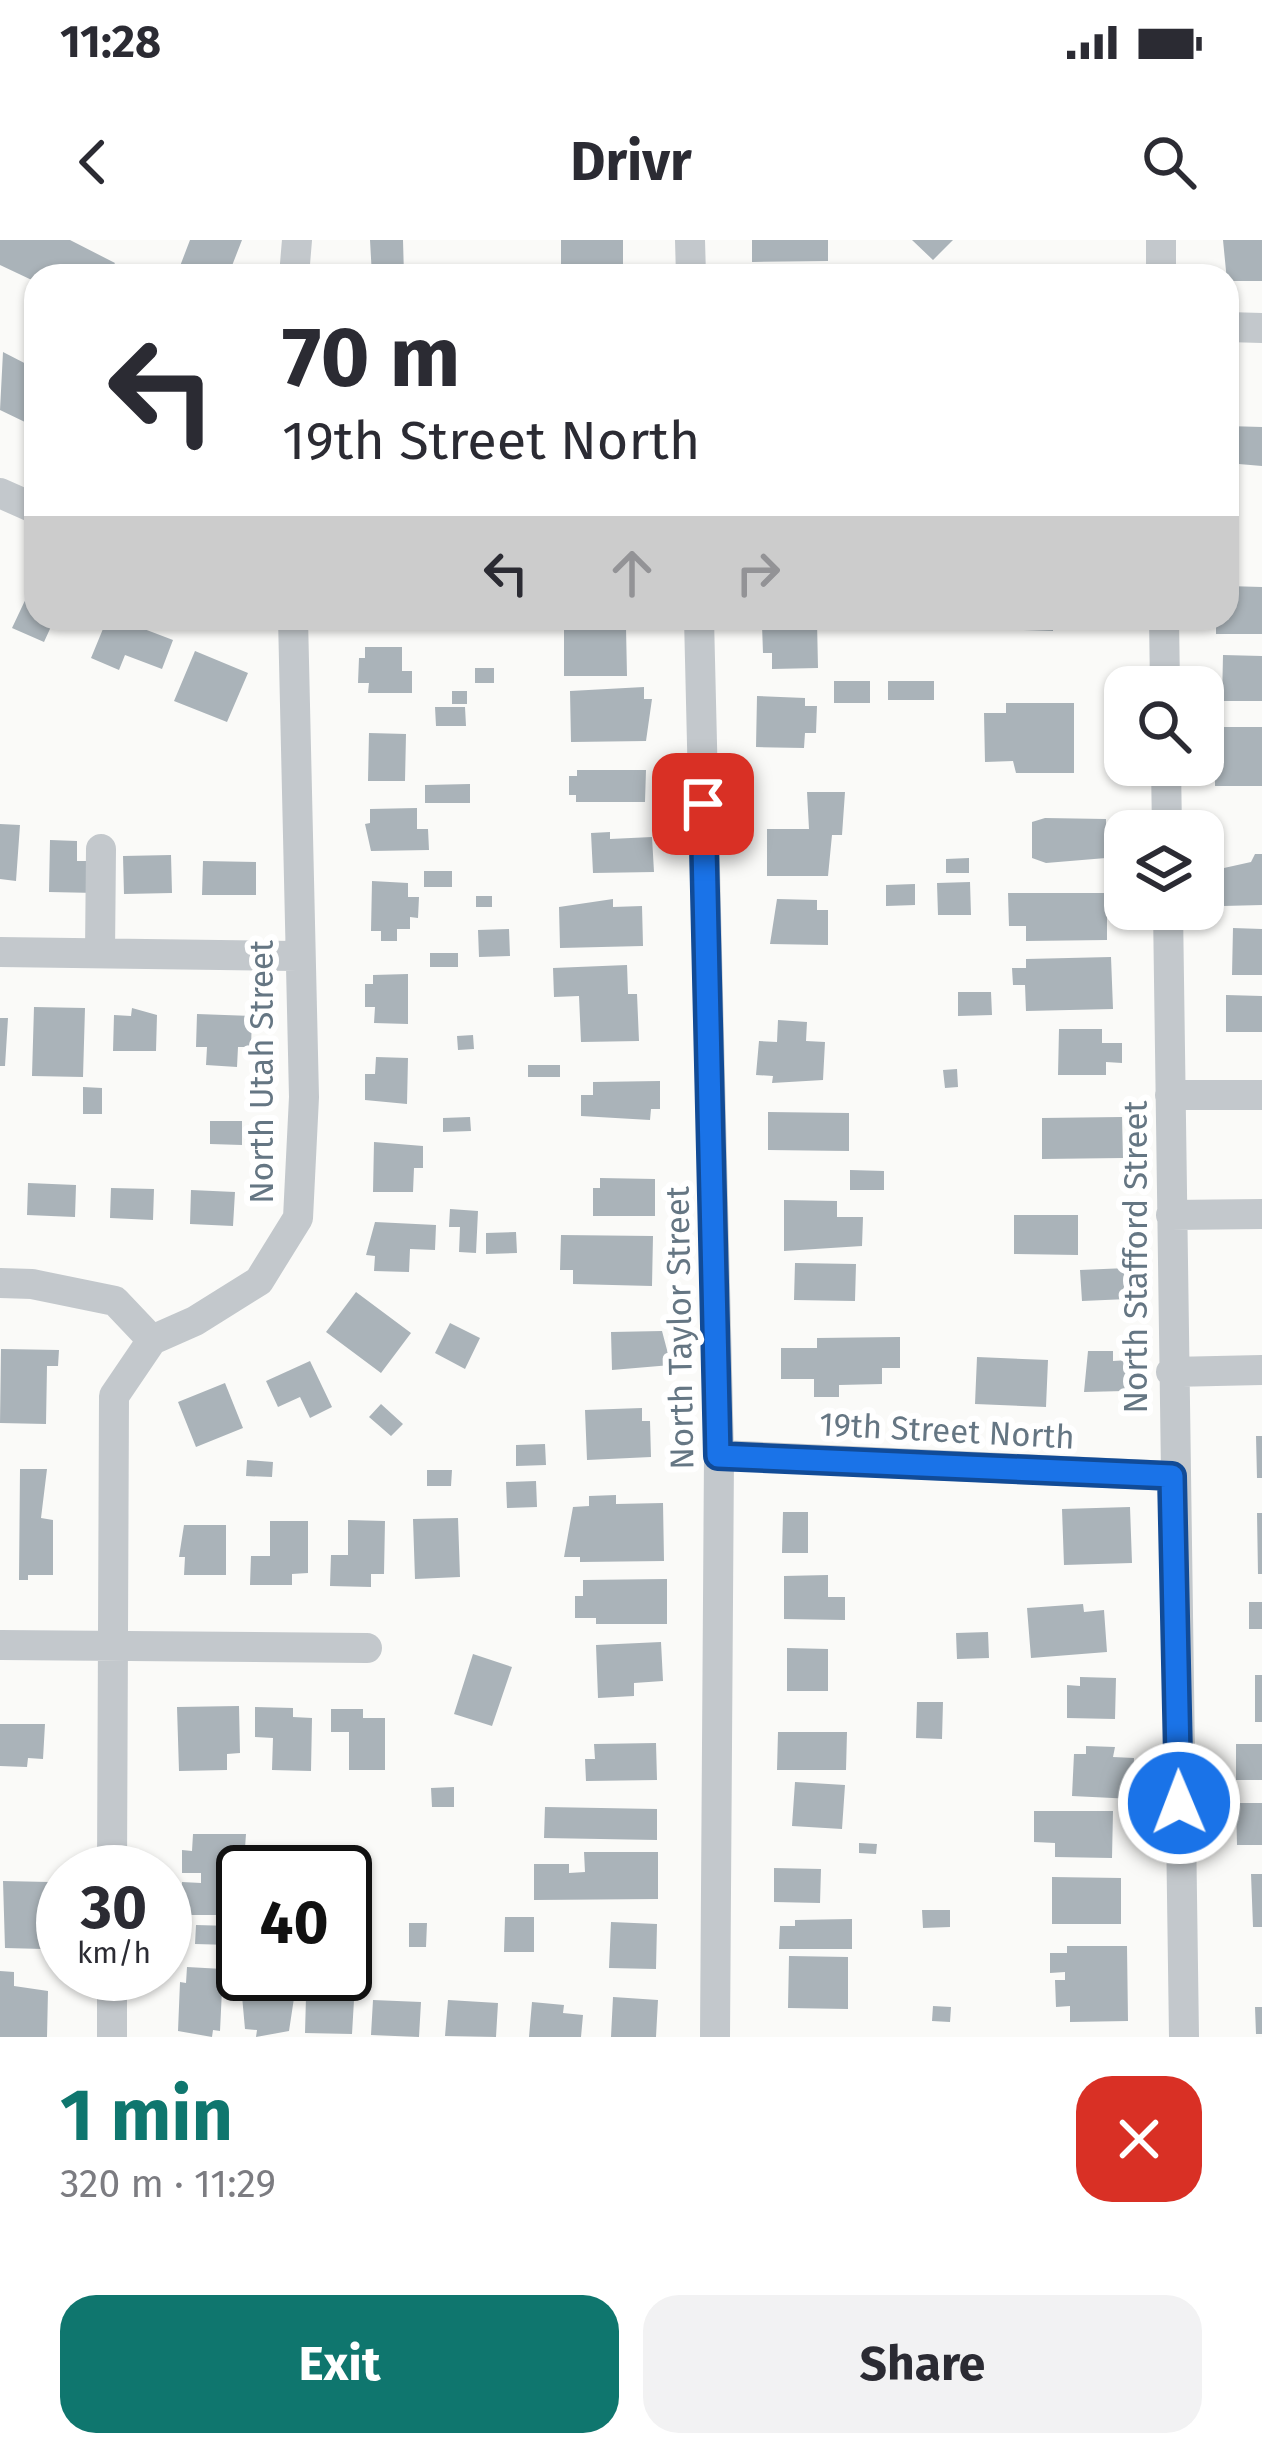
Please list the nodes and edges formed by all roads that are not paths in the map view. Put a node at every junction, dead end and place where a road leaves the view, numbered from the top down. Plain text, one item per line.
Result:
1 (293, 630) edge
2 (699, 630) edge
3 (1164, 630) edge
4 (1165, 666) edge
5 (101, 849) dead end
6 (1168, 930) edge
7 (0, 952) edge
8 (100, 953) junction
9 (298, 956) junction
10 (1170, 1095) junction
11 (1262, 1095) edge
12 (1262, 1214) edge
13 (1171, 1215) junction
14 (0, 1283) edge
15 (152, 1340) junction
16 (1262, 1370) edge
17 (1172, 1372) junction
18 (718, 1456) junction
19 (1172, 1476) junction
20 (0, 1645) edge
21 (111, 1648) junction
22 (367, 1648) dead end
23 (112, 1845) edge
24 (112, 2001) edge
25 (112, 2037) edge
26 (715, 2037) edge
27 (1184, 2037) edge

1 - 9 street, North Utah Street
2 - 18 street, North Taylor Street
3 - 4 street
5 - 8 street
6 - 10 street, North Stafford Street
7 - 8 street
8 - 9 street
9 - 15 street, North Utah Street
10 - 11 street
10 - 13 street, North Stafford Street
12 - 13 street
13 - 17 street, North Stafford Street
14 - 15 street
15 - 21 street, North Utah Street
16 - 17 street
17 - 19 street, North Stafford Street
18 - 19 street, 19th Street North
18 - 26 street, North Taylor Street
19 - 27 street, North Stafford Street
20 - 21 street
21 - 22 street
21 - 23 street, North Utah Street
24 - 25 street

